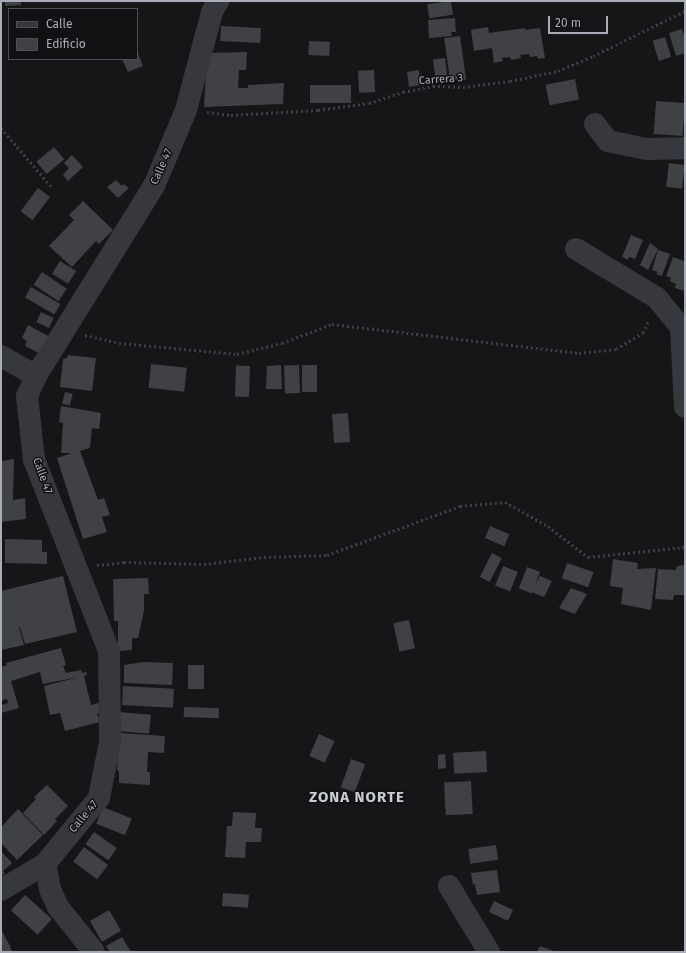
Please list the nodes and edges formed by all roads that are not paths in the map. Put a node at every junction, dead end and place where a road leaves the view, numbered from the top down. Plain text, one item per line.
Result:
1 (218, 1) edge
2 (595, 124) dead end
3 (685, 148) edge
4 (576, 249) dead end
5 (1, 356) edge
6 (36, 376) junction
7 (685, 407) edge
8 (45, 864) junction
9 (449, 886) dead end
10 (1, 890) edge
11 (94, 952) edge
12 (489, 952) edge

1 - 6 street, Calle 47
2 - 3 street
4 - 7 street
5 - 6 street
6 - 8 street, Calle 47
8 - 10 street
8 - 11 street
9 - 12 street

